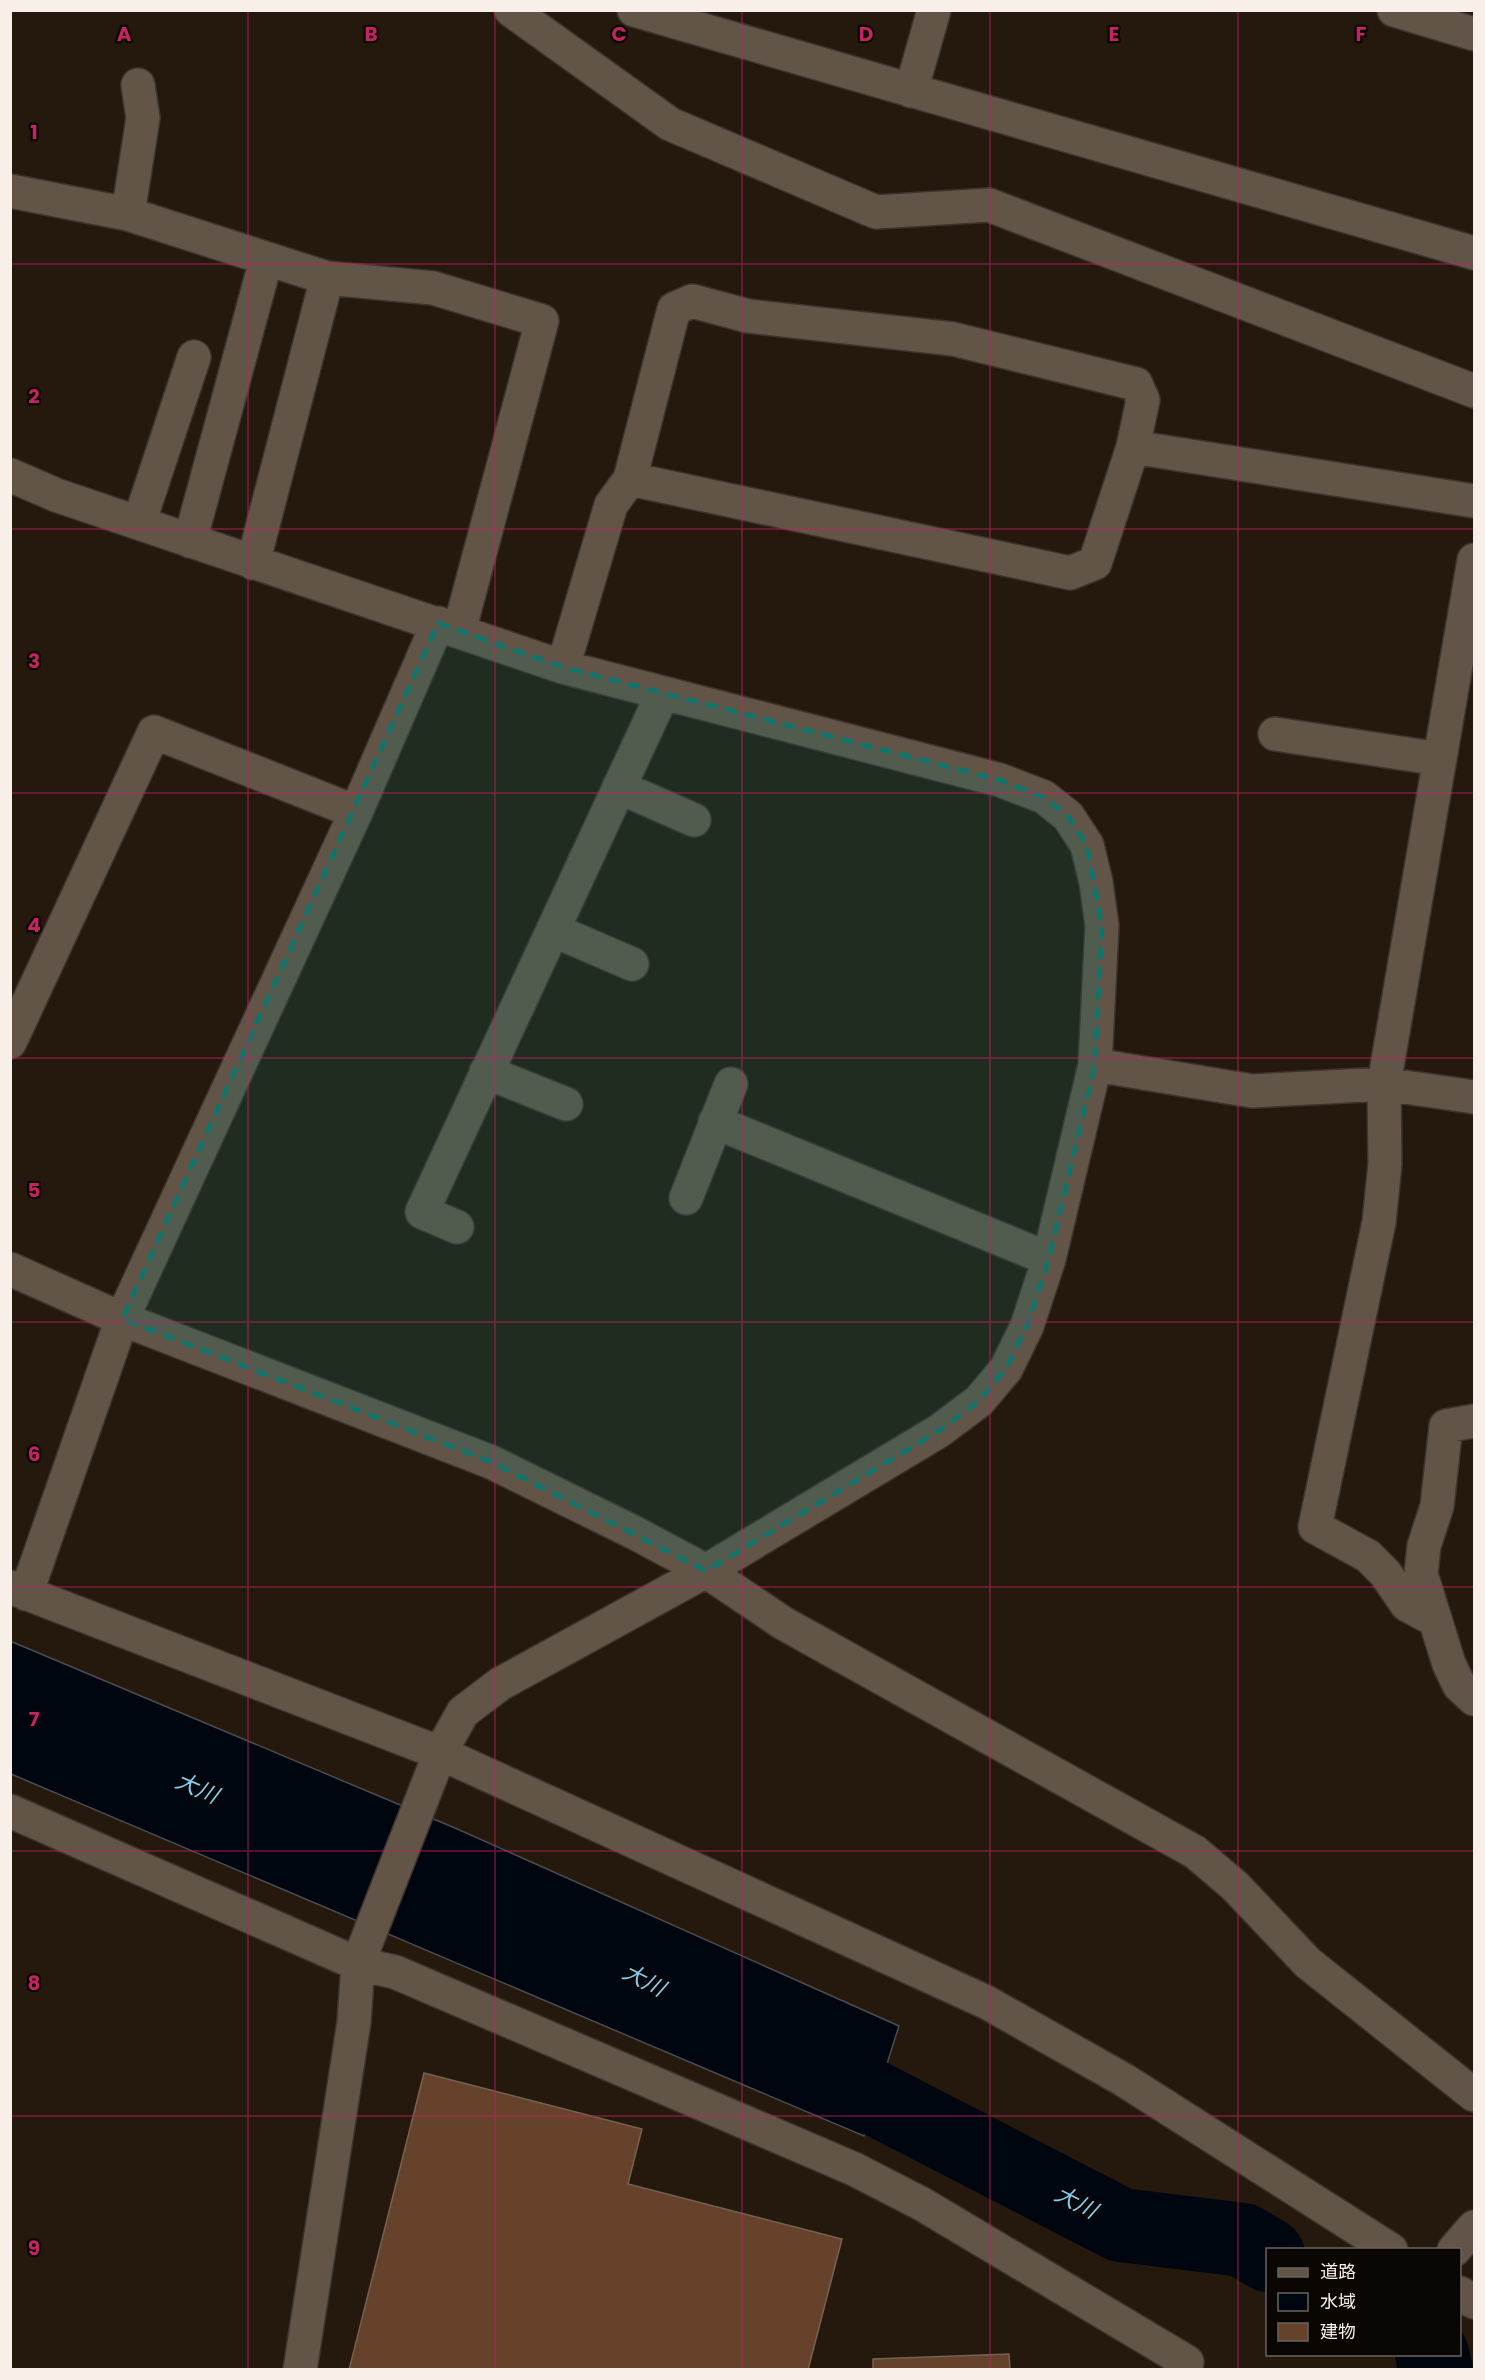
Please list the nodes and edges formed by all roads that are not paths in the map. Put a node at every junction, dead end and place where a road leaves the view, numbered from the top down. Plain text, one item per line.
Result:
1 (511, 10) edge
2 (634, 10) edge
3 (934, 10) edge
4 (1395, 10) edge
5 (1472, 10) edge
6 (1474, 22) edge
7 (1474, 34) edge
8 (138, 85) dead end
9 (911, 91) junction
10 (10, 191) edge
11 (129, 214) junction
12 (1474, 253) edge
13 (266, 260) junction
14 (327, 278) junction
15 (194, 357) dead end
16 (1474, 391) edge
17 (1133, 447) junction
18 (10, 475) edge
19 (630, 479) junction
20 (1474, 501) edge
21 (139, 523) junction
22 (190, 541) junction
23 (1474, 560) edge
24 (253, 563) junction
25 (448, 627) junction
26 (563, 667) junction
27 (663, 693) junction
28 (1275, 734) dead end
29 (1440, 759) junction
30 (619, 787) junction
31 (356, 812) junction
32 (694, 820) dead end
33 (553, 930) junction
34 (632, 964) dead end
35 (10, 1042) edge
36 (1095, 1065) junction
37 (486, 1072) junction
38 (730, 1084) dead end
39 (1384, 1084) junction
40 (1474, 1097) edge
41 (566, 1104) dead end
42 (715, 1122) junction
43 (686, 1198) dead end
44 (457, 1227) dead end
45 (1049, 1259) junction
46 (10, 1269) edge
47 (122, 1319) junction
48 (1474, 1421) edge
49 (706, 1571) junction
50 (18, 1590) edge
51 (1435, 1620) junction
52 (1474, 1699) edge
53 (436, 1766) junction
54 (10, 1811) edge
55 (361, 1956) junction
56 (1474, 2095) edge
57 (1474, 2227) edge
58 (1388, 2248) edge
59 (1456, 2248) edge
60 (1461, 2294) edge
61 (1474, 2302) edge
62 (1187, 2362) dead end
63 (300, 2370) edge

1 - 16 street
2 - 9 street
3 - 9 street
4 - 7 street
5 - 6 street
8 - 11 street
9 - 12 street
10 - 11 street
11 - 13 street
13 - 14 street
13 - 22 street
14 - 24 street
14 - 25 street
15 - 21 street
17 - 19 street
17 - 19 street
17 - 20 street
18 - 21 street
19 - 26 street
21 - 22 street
22 - 24 street
23 - 29 street
24 - 25 street
25 - 26 street
25 - 31 street
26 - 27 street
27 - 30 street
27 - 36 street
28 - 29 street
29 - 39 street
30 - 32 street
30 - 33 street
31 - 35 street
31 - 47 street
33 - 34 street
33 - 37 street
36 - 39 street
36 - 45 street
37 - 41 street
37 - 44 street
38 - 42 street
39 - 40 street
39 - 51 street
42 - 43 street
42 - 45 street
45 - 49 street
46 - 47 street
47 - 49 street
47 - 50 street
48 - 51 street
49 - 53 street
49 - 56 street
50 - 53 street
51 - 52 street
53 - 55 street
53 - 58 street
54 - 55 street
55 - 62 street
55 - 63 street
57 - 59 street
60 - 61 street

